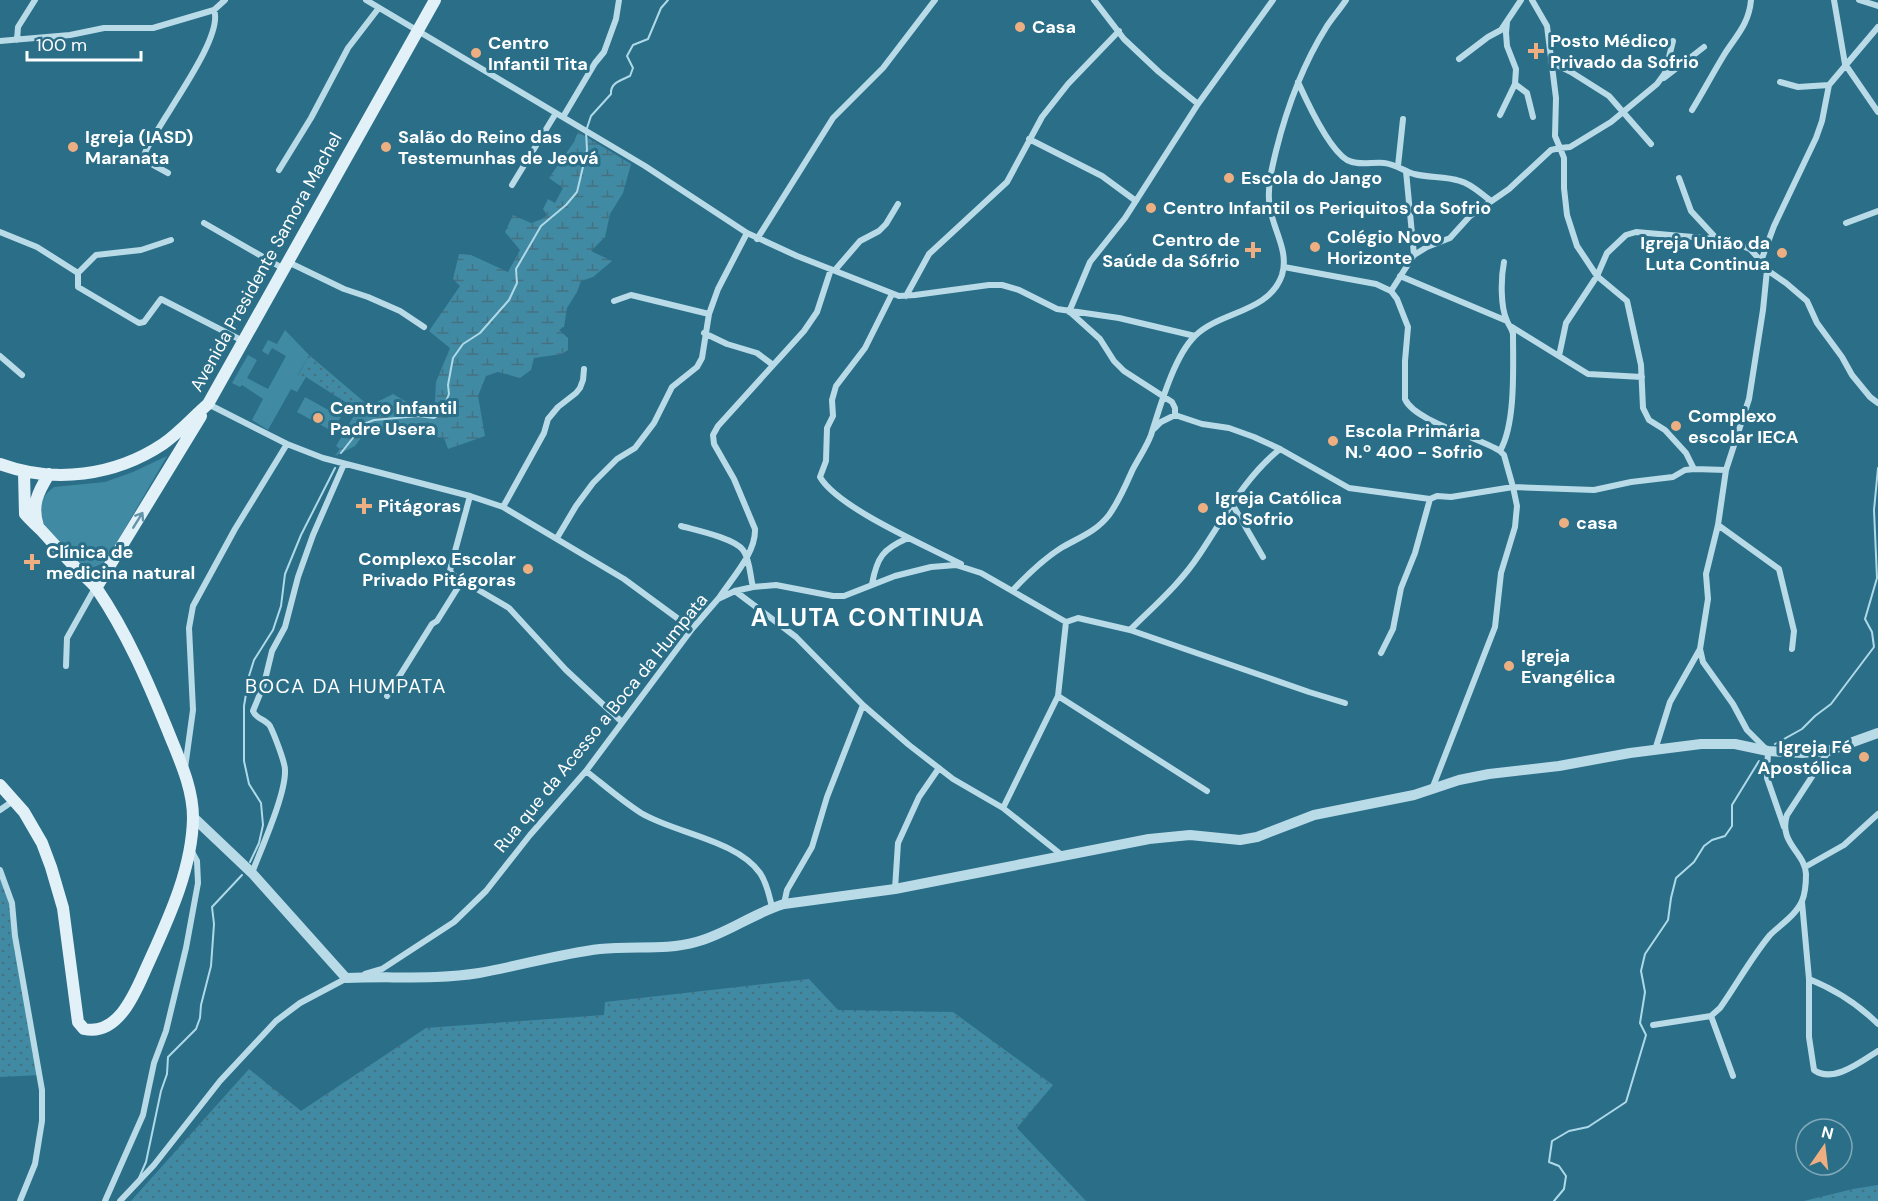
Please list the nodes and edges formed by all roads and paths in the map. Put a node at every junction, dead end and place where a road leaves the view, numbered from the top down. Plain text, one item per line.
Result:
1 (35, 0) edge
2 (225, 0) edge
3 (366, 0) edge
4 (435, 0) edge
5 (619, 0) edge
6 (935, 0) edge
7 (1094, 0) edge
8 (1273, 0) edge
9 (1346, 0) edge
10 (1521, 0) edge
11 (1532, 0) edge
12 (1751, 0) edge
13 (1834, 0) edge
14 (1859, 0) edge
15 (1878, 6) edge
16 (378, 9) junction
17 (214, 10) junction
18 (1507, 22) junction
19 (1878, 27) edge
20 (1119, 31) junction
21 (417, 32) junction
22 (17, 40) junction
23 (0, 41) edge
24 (1673, 41) dead end
25 (1704, 47) dead end
26 (1459, 59) dead end
27 (1551, 62) junction
28 (1845, 64) junction
29 (1299, 82) junction
30 (1780, 82) dead end
31 (1515, 84) junction
32 (1657, 84) junction
33 (1829, 85) junction
34 (1198, 104) junction
35 (1692, 110) dead end
36 (1624, 111) junction
37 (1878, 112) edge
38 (556, 113) junction
39 (1500, 115) dead end
40 (563, 117) junction
41 (1533, 117) dead end
42 (1403, 119) dead end
43 (1029, 139) junction
44 (1651, 144) dead end
45 (1560, 148) junction
46 (1398, 166) junction
47 (279, 171) dead end
48 (1406, 171) junction
49 (168, 172) dead end
50 (1679, 178) dead end
51 (513, 185) dead end
52 (1136, 201) junction
53 (1491, 201) junction
54 (898, 204) dead end
55 (1878, 211) edge
56 (204, 223) dead end
57 (1846, 223) dead end
58 (0, 232) edge
59 (747, 233) junction
60 (1716, 238) junction
61 (757, 239) junction
62 (171, 240) dead end
63 (1414, 255) junction
64 (1761, 261) junction
65 (1504, 262) dead end
66 (286, 266) junction
67 (1284, 267) junction
68 (833, 270) junction
69 (1767, 270) junction
70 (78, 273) junction
71 (1400, 276) junction
72 (1596, 276) junction
73 (1391, 291) junction
74 (892, 294) junction
75 (906, 296) junction
76 (614, 301) dead end
77 (1069, 312) junction
78 (709, 314) junction
79 (1509, 324) junction
80 (424, 327) dead end
81 (705, 333) junction
82 (1194, 336) junction
83 (243, 341) junction
84 (0, 356) edge
85 (1559, 356) junction
86 (773, 365) junction
87 (584, 369) dead end
88 (22, 375) dead end
89 (1642, 377) junction
90 (1163, 395) junction
91 (1878, 403) edge
92 (208, 404) junction
93 (1175, 415) junction
94 (1150, 435) junction
95 (287, 444) junction
96 (1280, 448) junction
97 (1500, 451) junction
98 (0, 464) edge
99 (344, 464) junction
100 (1695, 469) junction
101 (1726, 470) junction
102 (24, 472) junction
103 (49, 474) junction
104 (1513, 487) junction
105 (471, 496) junction
106 (1430, 499) junction
107 (1231, 502) junction
108 (503, 507) junction
109 (1718, 525) junction
110 (681, 526) dead end
111 (38, 527) junction
112 (557, 538) junction
113 (909, 538) junction
114 (746, 556) junction
115 (1263, 557) dead end
116 (969, 568) junction
117 (462, 581) junction
118 (872, 584) junction
119 (753, 587) junction
120 (96, 588) junction
121 (1013, 590) junction
122 (735, 591) junction
123 (718, 599) junction
124 (1066, 622) junction
125 (692, 628) junction
126 (1130, 630) junction
127 (1700, 649) junction
128 (1792, 649) dead end
129 (1381, 653) dead end
130 (66, 666) dead end
131 (387, 696) dead end
132 (1058, 696) junction
133 (1345, 703) dead end
134 (864, 705) junction
135 (622, 722) junction
136 (1878, 733) edge
137 (1654, 750) junction
138 (1768, 751) junction
139 (1828, 751) junction
140 (939, 768) junction
141 (184, 771) junction
142 (586, 771) junction
143 (0, 784) edge
144 (1432, 789) junction
145 (1207, 791) dead end
146 (13, 801) junction
147 (1003, 808) junction
148 (0, 810) edge
149 (1878, 814) edge
150 (193, 817) junction
151 (1786, 832) junction
152 (190, 846) junction
153 (1064, 857) junction
154 (1805, 867) junction
155 (0, 870) edge
156 (252, 873) junction
157 (895, 889) junction
158 (1802, 902) junction
159 (784, 904) junction
160 (772, 907) junction
161 (346, 978) junction
162 (1809, 979) junction
163 (1711, 1016) junction
164 (1878, 1024) edge
165 (1653, 1025) dead end
166 (1878, 1051) edge
167 (1733, 1076) dead end
168 (20, 1201) edge
169 (105, 1201) edge
170 (120, 1201) edge

1 - 22 street
2 - 17 street
3 - 16 street
4 - 21 main road, Avenida Presidente Samora Machel
5 - 40 street
6 - 61 street
7 - 20 street
8 - 34 street
9 - 29 street
10 - 18 street
11 - 27 street
12 - 35 street
13 - 28 street
14 - 15 street
16 - 21 street
16 - 47 street
17 - 22 street
17 - 49 street
18 - 26 street
18 - 31 street
19 - 28 street
20 - 34 street
20 - 43 street
21 - 38 street
21 - 66 main road, Avenida Presidente Samora Machel
22 - 23 street
24 - 32 street
25 - 32 street
27 - 36 street
27 - 45 street
28 - 33 street
28 - 37 street
29 - 46 street
29 - 67 street
30 - 33 street
31 - 39 street
31 - 41 street
32 - 36 street
33 - 64 street
34 - 52 street
36 - 44 street
36 - 45 street
38 - 40 street
38 - 51 street
40 - 59 street
42 - 46 street
43 - 52 street
43 - 75 street
45 - 53 street
45 - 72 street
46 - 48 street
48 - 53 street
48 - 63 street
50 - 60 street
52 - 77 street
53 - 63 street
54 - 68 street
55 - 57 street
56 - 66 street
58 - 70 street
59 - 61 street
59 - 78 street
60 - 64 street
60 - 72 street
61 - 68 street
62 - 70 street
63 - 71 street
64 - 69 street
65 - 79 street
66 - 80 street
66 - 83 main road, Avenida Presidente Samora Machel
67 - 73 street
67 - 82 street
68 - 74 street
68 - 86 street
69 - 91 street
69 - 101 street
70 - 83 street
71 - 73 street
71 - 79 street
72 - 85 street
72 - 89 street
73 - 97 street
74 - 75 street
74 - 113 street
75 - 77 street
76 - 78 street
77 - 82 street
77 - 90 street
78 - 81 street
79 - 85 street
79 - 97 street
81 - 86 street
81 - 112 street
82 - 90 street
83 - 92 main road, Avenida Presidente Samora Machel
84 - 88 street
85 - 89 street
86 - 114 street
87 - 108 street
89 - 100 street
90 - 93 street
90 - 94 street
92 - 95 street
92 - 103 main road, Avenida Presidente Samora Machel
120 -> 92 main road
93 - 94 street
93 - 96 street
94 - 121 street
95 - 99 street
95 - 141 street
96 - 106 street
96 - 107 street
97 - 104 street
98 - 102 main road, Avenida Presidente Samora Machel
99 - 105 street
99 - 156 street
100 - 101 street
100 - 104 street
101 - 109 street
102 - 103 main road, Avenida Presidente Samora Machel
102 - 111 main road
103 - 111 main road
104 - 106 street
104 - 144 street
105 - 108 street
105 - 117 street
106 - 129 street
107 - 115 street
107 - 126 street
108 - 112 street
109 - 127 street
109 - 128 street
110 - 114 street
111 - 120 main road
112 - 125 street
113 - 116 street
113 - 118 street
114 - 119 street
114 - 123 street
116 - 118 street, Rua que da Acesso a Boca da Humpata
116 - 121 street
117 - 131 street
117 - 135 street
118 - 119 street, Rua que da Acesso a Boca da Humpata
119 - 122 street, Rua que da Acesso a Boca da Humpata
120 - 130 street
120 - 141 main road
121 - 124 street
122 - 123 street, Rua que da Acesso a Boca da Humpata
122 - 134 street
123 - 125 street, Rua que da Acesso a Boca da Humpata
124 - 126 street
124 - 132 street
125 - 135 street, Rua que da Acesso a Boca da Humpata
126 - 133 street
127 - 137 street
127 - 138 street
132 - 145 street
132 - 147 street
134 - 140 street
134 - 159 street
135 - 142 street, Rua que da Acesso a Boca da Humpata
136 - 139 street
137 - 138 street
137 - 144 street
138 - 139 street
138 - 151 street
139 - 151 street
140 - 147 street
140 - 157 street
141 - 150 main road
142 - 160 street
142 - 161 street, Rua que da Acesso a Boca da Humpata
143 - 146 main road
144 - 153 street
146 - 148 street
146 - 152 main road
147 - 153 street
149 - 154 street
150 - 152 main road
150 - 156 street
151 - 154 street
152 - 169 street
153 - 157 street
154 - 158 street
155 - 168 street
156 - 161 street
157 - 159 street
158 - 162 street
158 - 163 street
159 - 160 street
160 - 161 street
161 - 170 street, Rua que da Acesso a Boca da Humpata
162 - 164 street
162 - 166 street
163 - 165 street
163 - 167 street

